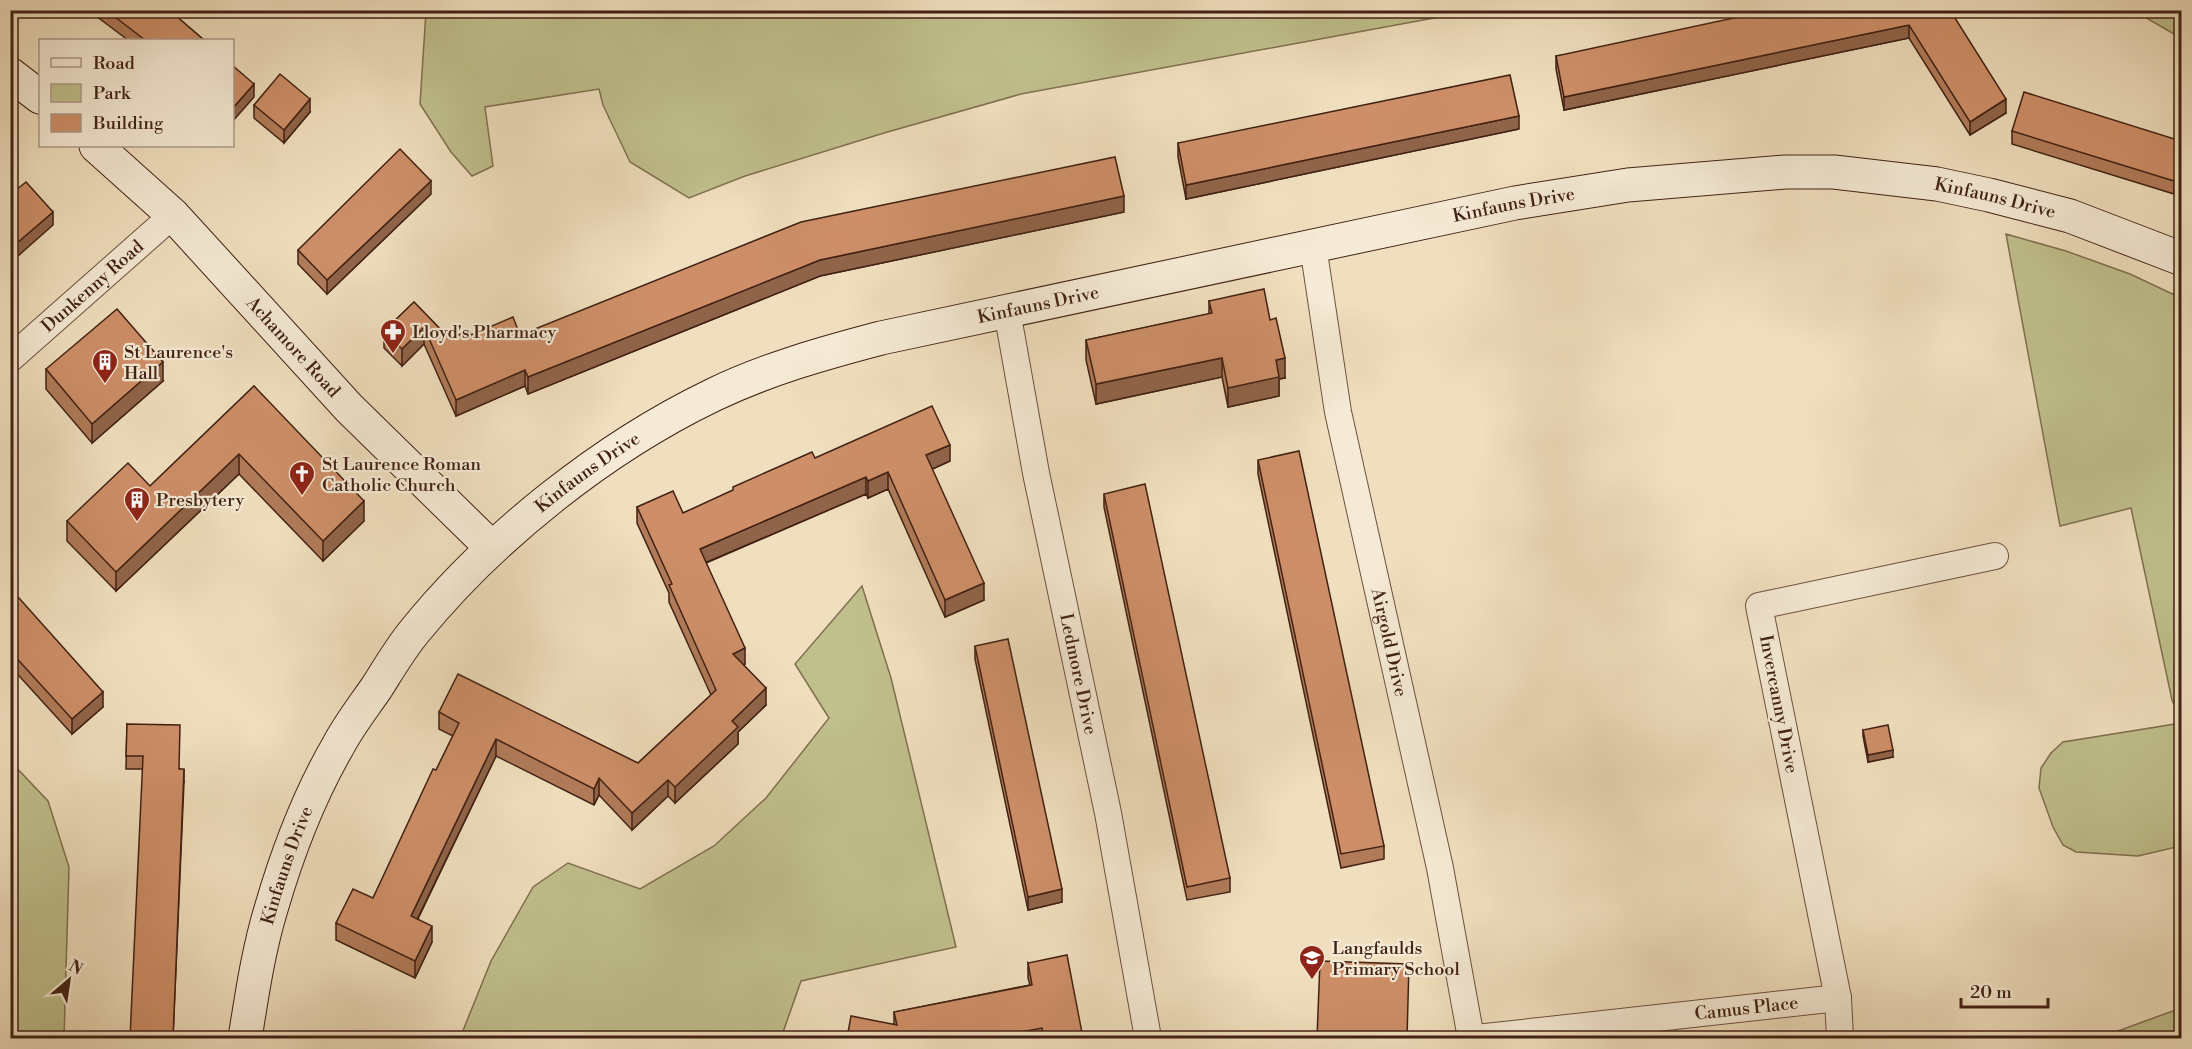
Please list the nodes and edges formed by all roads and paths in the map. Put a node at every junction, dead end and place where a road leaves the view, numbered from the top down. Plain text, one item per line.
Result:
1 (10, 74) edge
2 (39, 96) edge
3 (97, 147) edge
4 (173, 215) junction
5 (1313, 246) junction
6 (2181, 259) edge
7 (1007, 311) junction
8 (10, 359) edge
9 (492, 548) junction
10 (1995, 556) dead end
11 (1838, 998) junction
12 (246, 1038) edge
13 (1148, 1038) edge
14 (1471, 1038) edge
15 (1476, 1038) edge
16 (1840, 1038) edge

1 - 2 street
3 - 4 street, Achamore Road
4 - 8 street, Dunkenny Road
4 - 9 street, Achamore Road
5 - 6 street, Kinfauns Drive
5 - 7 street, Kinfauns Drive
5 - 14 street, Airgold Drive
7 - 9 street, Kinfauns Drive
7 - 13 street, Ledmore Drive
9 - 12 street, Kinfauns Drive
10 - 11 street, Invercanny Drive
11 - 15 street, Camus Place
11 - 16 street, Invercanny Drive

